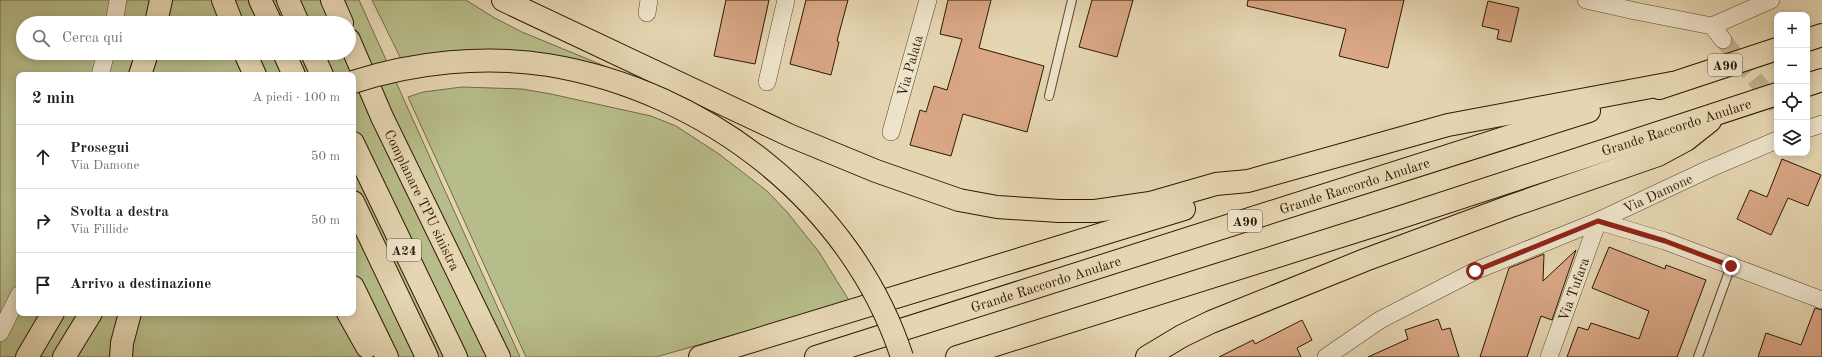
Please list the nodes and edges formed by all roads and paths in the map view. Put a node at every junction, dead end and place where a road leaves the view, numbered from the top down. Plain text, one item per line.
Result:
1 (118, 0) edge
2 (161, 0) edge
3 (223, 0) edge
4 (260, 0) edge
5 (288, 0) edge
6 (332, 0) edge
7 (503, 0) edge
8 (786, 0) edge
9 (928, 0) edge
10 (1072, 0) edge
11 (1586, 0) edge
12 (1771, 0) edge
13 (1614, 3) edge
14 (115, 16) edge
15 (158, 16) edge
16 (229, 16) edge
17 (268, 16) edge
18 (295, 16) edge
19 (339, 16) edge
20 (1712, 26) junction
21 (1822, 35) edge
22 (1810, 39) edge
23 (1723, 40) tunnel mouth
24 (1774, 50) edge
25 (356, 56) edge
26 (104, 60) edge
27 (145, 60) edge
28 (248, 60) edge
29 (287, 60) edge
30 (315, 60) edge
31 (101, 72) edge
32 (141, 72) edge
33 (254, 72) edge
34 (293, 72) edge
35 (321, 72) edge
36 (1822, 80) edge
37 (356, 81) edge
38 (767, 82) dead end
39 (1672, 83) junction
40 (1810, 84) edge
41 (1774, 95) edge
42 (1049, 96) dead end
43 (1720, 112) junction
44 (1822, 124) edge
45 (1810, 128) edge
46 (891, 132) dead end
47 (1774, 141) edge
48 (356, 149) edge
49 (1248, 181) junction
50 (356, 208) edge
51 (1598, 221) junction
52 (1731, 266) junction
53 (356, 293) edge
54 (1822, 300) edge
55 (16, 301) edge
56 (51, 316) edge
57 (64, 316) edge
58 (89, 316) edge
59 (129, 316) edge
60 (350, 316) edge
61 (0, 333) edge
62 (27, 357) edge
63 (43, 357) edge
64 (64, 357) edge
65 (121, 357) edge
66 (377, 357) edge
67 (387, 357) edge
68 (427, 357) edge
69 (456, 357) edge
70 (499, 357) edge
71 (700, 357) edge
72 (816, 357) edge
73 (902, 357) edge
74 (957, 357) edge
75 (1146, 357) edge
76 (1326, 357) edge
77 (1548, 357) edge
78 (1698, 357) edge

1 - 14 street
2 - 15 highway
3 - 16 highway
4 - 17 highway
5 - 18 highway
6 - 19 highway
7 - 49 highway
8 - 38 street
9 - 46 street, Via Palata
10 - 42 lane
11 - 13 street
12 - 20 street
13 - 20 street
20 - 23 street
21 - 22 highway
24 - 39 highway, Grande Raccordo Anulare / A90
25 - 70 highway, Complanare TPU sinistra
26 - 31 street
27 - 32 highway
28 - 33 highway
29 - 34 highway
30 - 35 highway
36 - 40 highway
37 - 73 highway, bridge
39 - 49 highway
39 - 72 highway, Grande Raccordo Anulare / A90
41 - 43 highway, Grande Raccordo Anulare
43 - 74 highway, Grande Raccordo Anulare
43 - 75 highway
44 - 45 street
47 - 51 street, Via Damone
48 - 69 highway, A24
49 - 71 highway
50 - 68 highway, A24
51 - 52 street
51 - 76 street, Via Damone
51 - 77 street, Via Tufara
52 - 54 street
52 - 78 lane
53 - 67 highway
55 - 61 street
56 - 62 highway
57 - 63 highway
58 - 64 highway
59 - 65 highway
60 - 66 highway

